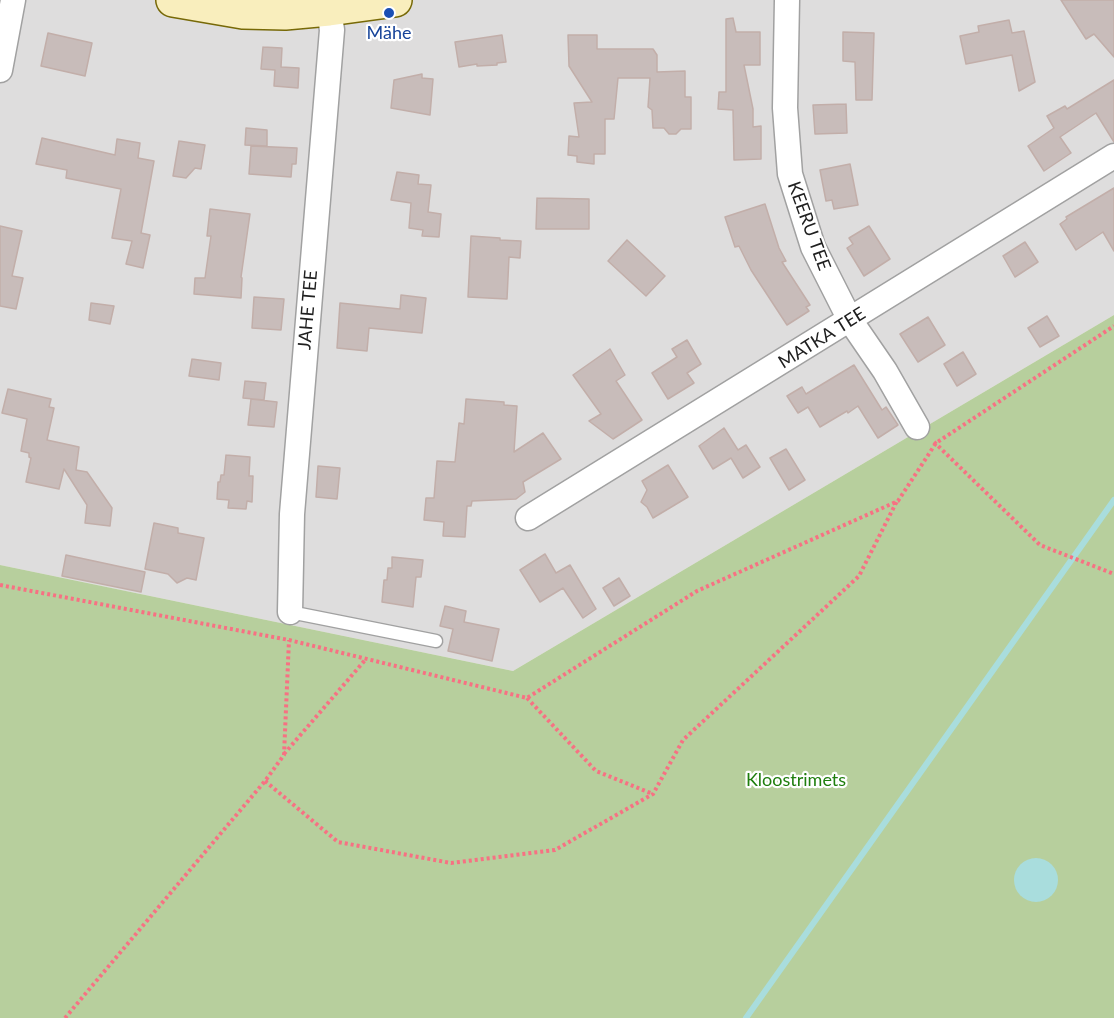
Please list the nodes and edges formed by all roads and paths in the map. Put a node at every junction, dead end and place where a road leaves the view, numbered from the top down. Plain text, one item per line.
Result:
1 (13, 0) edge
2 (395, 0) edge
3 (787, 0) edge
4 (179, 1) edge
5 (329, 9) junction
6 (0, 70) edge
7 (1114, 156) edge
8 (850, 320) junction
9 (1114, 326) edge
10 (917, 428) dead end
11 (936, 442) junction
12 (898, 501) junction
13 (528, 518) dead end
14 (1114, 574) edge
15 (0, 585) edge
16 (290, 612) junction
17 (289, 640) junction
18 (436, 641) dead end
19 (366, 659) junction
20 (527, 698) junction
21 (284, 754) junction
22 (265, 782) junction
23 (653, 795) junction
24 (65, 1018) edge

1 - 6 street
2 - 5 main road
3 - 8 street, KEERU TEE
4 - 5 main road
5 - 16 street, JAHE TEE
7 - 8 street, MATKA TEE
8 - 10 street, KEERU TEE
8 - 13 street, MATKA TEE
9 - 11 path
11 - 12 path
11 - 14 path
12 - 20 path
12 - 23 path
15 - 17 path
16 - 17 path
16 - 18 lane
17 - 19 path
17 - 21 path
19 - 20 path
19 - 21 path
20 - 23 path
21 - 22 path
22 - 23 path
22 - 24 path

